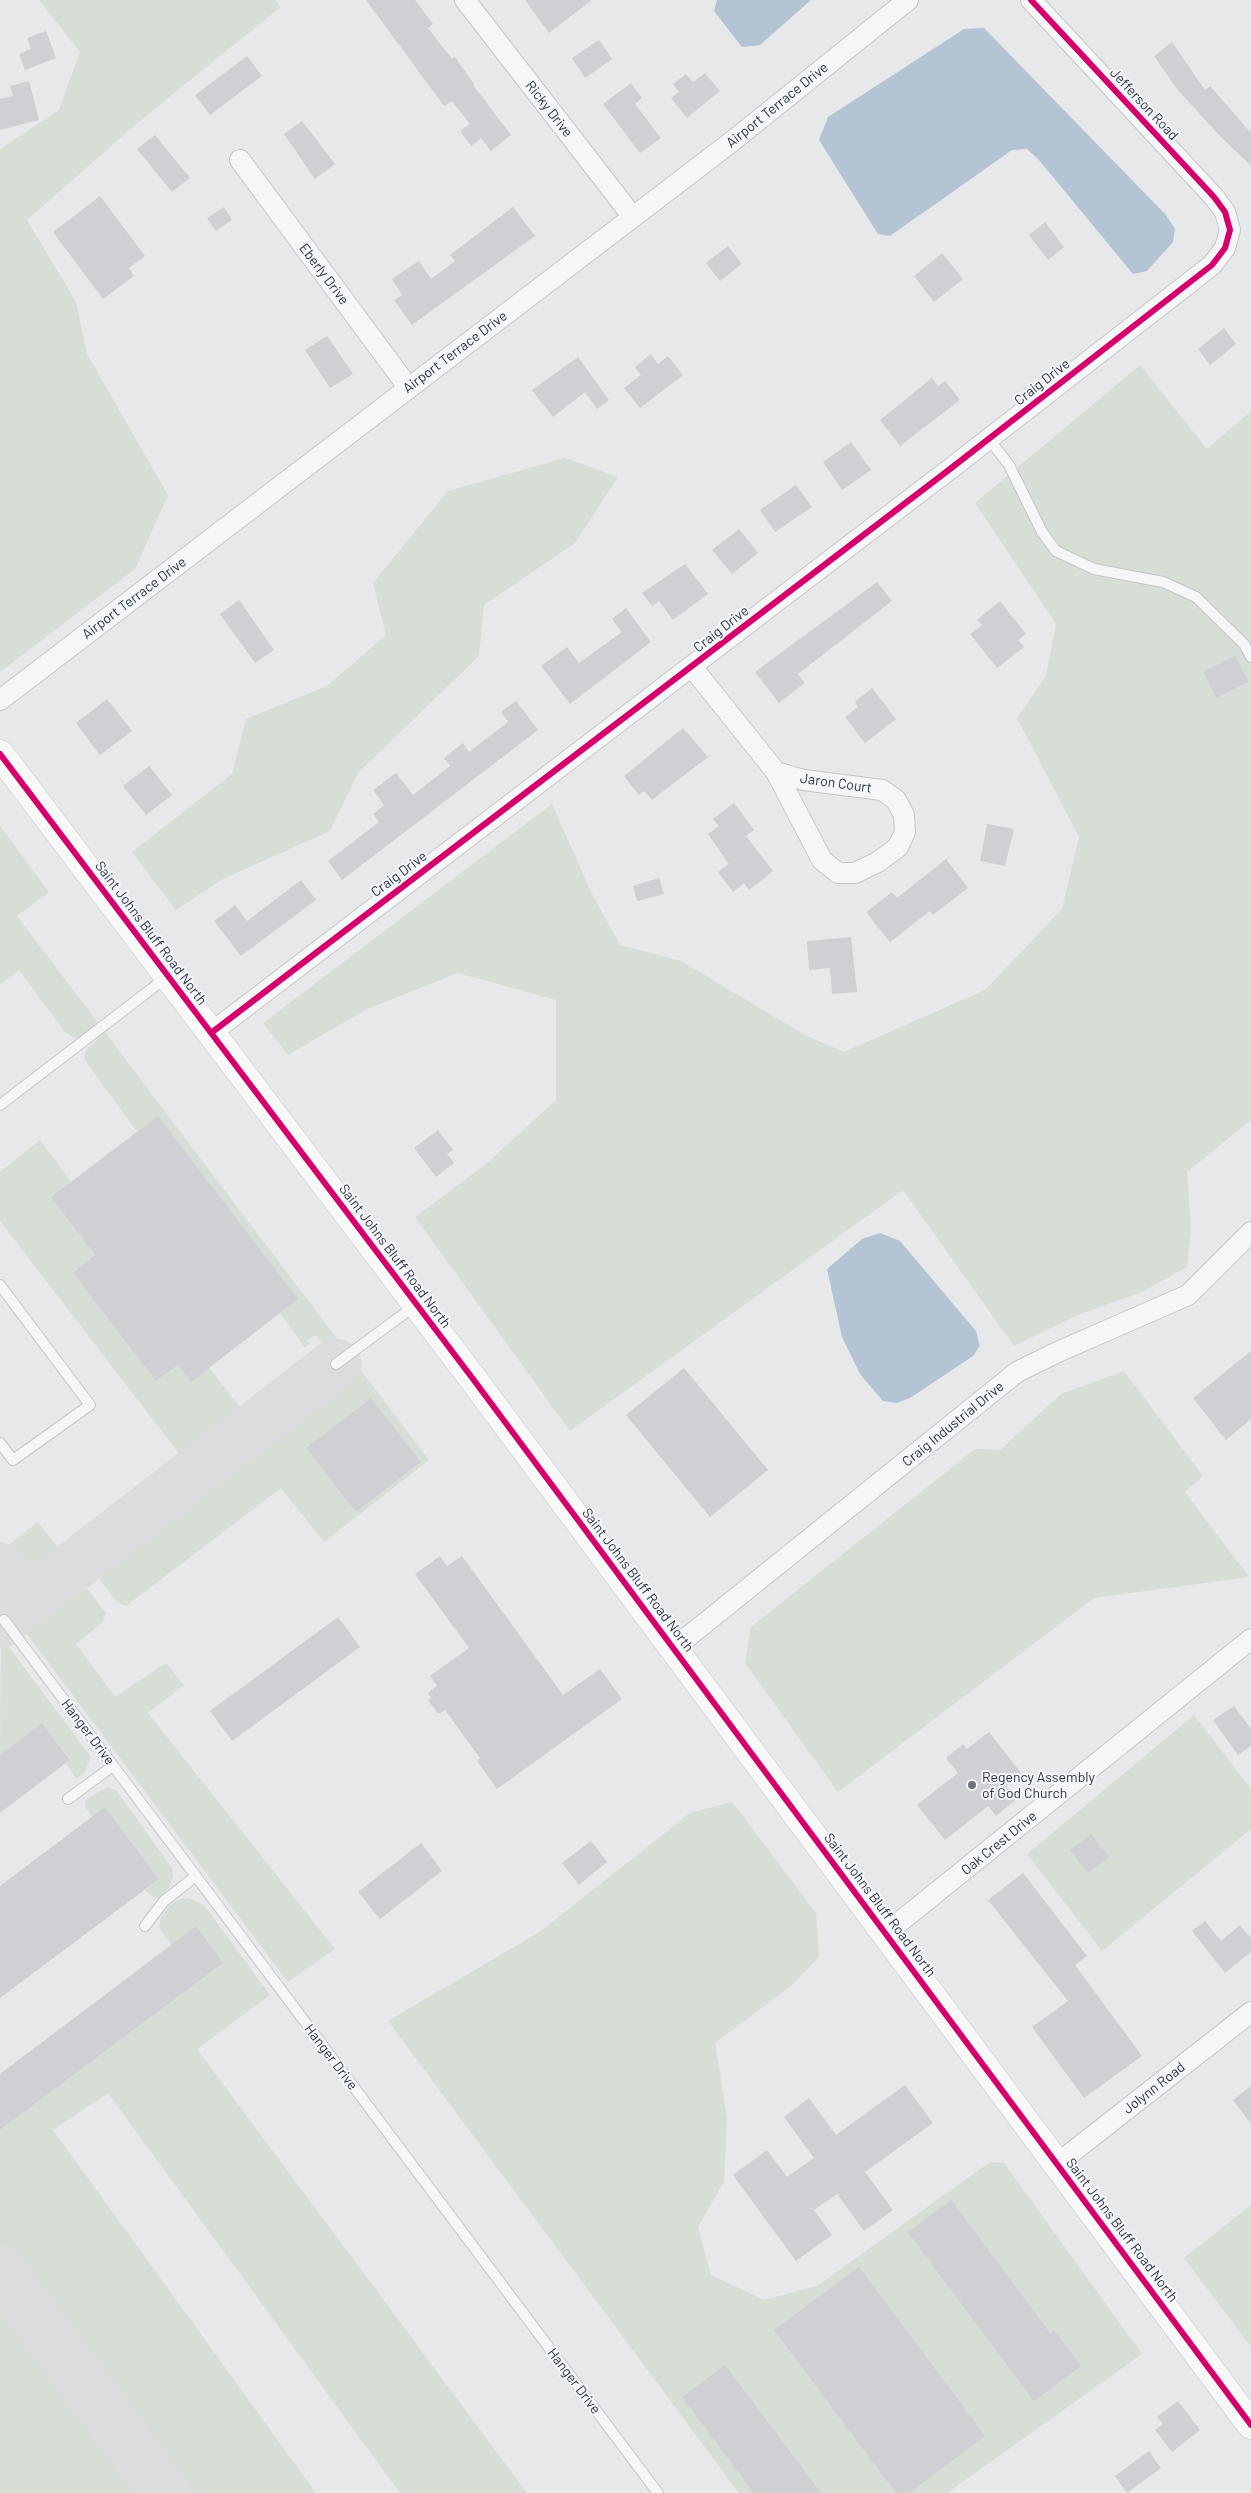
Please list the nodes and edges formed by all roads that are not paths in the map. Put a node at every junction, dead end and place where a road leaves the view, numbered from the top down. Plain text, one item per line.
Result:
1 (465, 0) edge
2 (908, 0) edge
3 (1031, 0) edge
4 (240, 160) dead end
5 (633, 217) junction
6 (1230, 230) joint
7 (408, 388) junction
8 (989, 438) junction
9 (1251, 657) edge
10 (692, 667) junction
11 (0, 700) edge
12 (0, 754) edge
13 (776, 772) junction
14 (168, 976) junction
15 (211, 1033) junction
16 (0, 1105) edge
17 (1251, 1232) edge
18 (0, 1285) edge
19 (417, 1304) junction
20 (336, 1364) dead end
21 (0, 1443) edge
22 (4, 1620) dead end
23 (1251, 1638) edge
24 (674, 1648) junction
25 (112, 1766) junction
26 (68, 1799) dead end
27 (196, 1876) junction
28 (146, 1926) dead end
29 (886, 1933) junction
30 (1251, 2012) edge
31 (1057, 2164) junction
32 (1251, 2425) edge
33 (658, 2493) edge

1 - 5 street, Ricky Drive
2 - 5 street, Airport Terrace Drive
3 - 6 street, Jefferson Road
4 - 7 street, Eberly Drive
5 - 7 street, Airport Terrace Drive
6 - 8 street, Craig Drive
7 - 11 street, Airport Terrace Drive
8 - 9 lane
8 - 10 street, Craig Drive
10 - 13 street, Jaron Court
10 - 15 street, Craig Drive
12 - 14 main road, Saint Johns Bluff Road North
13 - 13 street, Jaron Court
14 - 15 main road, Saint Johns Bluff Road North
14 - 16 lane
15 - 19 main road, Saint Johns Bluff Road North
17 - 24 street, Craig Industrial Drive
18 - 21 lane
19 - 20 lane
19 - 24 main road, Saint Johns Bluff Road North
22 - 25 lane, Hanger Drive
23 - 29 street, Oak Crest Drive
24 - 29 main road, Saint Johns Bluff Road North
25 - 26 lane
25 - 27 lane, Hanger Drive
27 - 28 lane
27 - 33 lane, Hanger Drive
29 - 31 main road, Saint Johns Bluff Road North
30 - 31 street, Jolynn Road
31 - 32 main road, Saint Johns Bluff Road North

